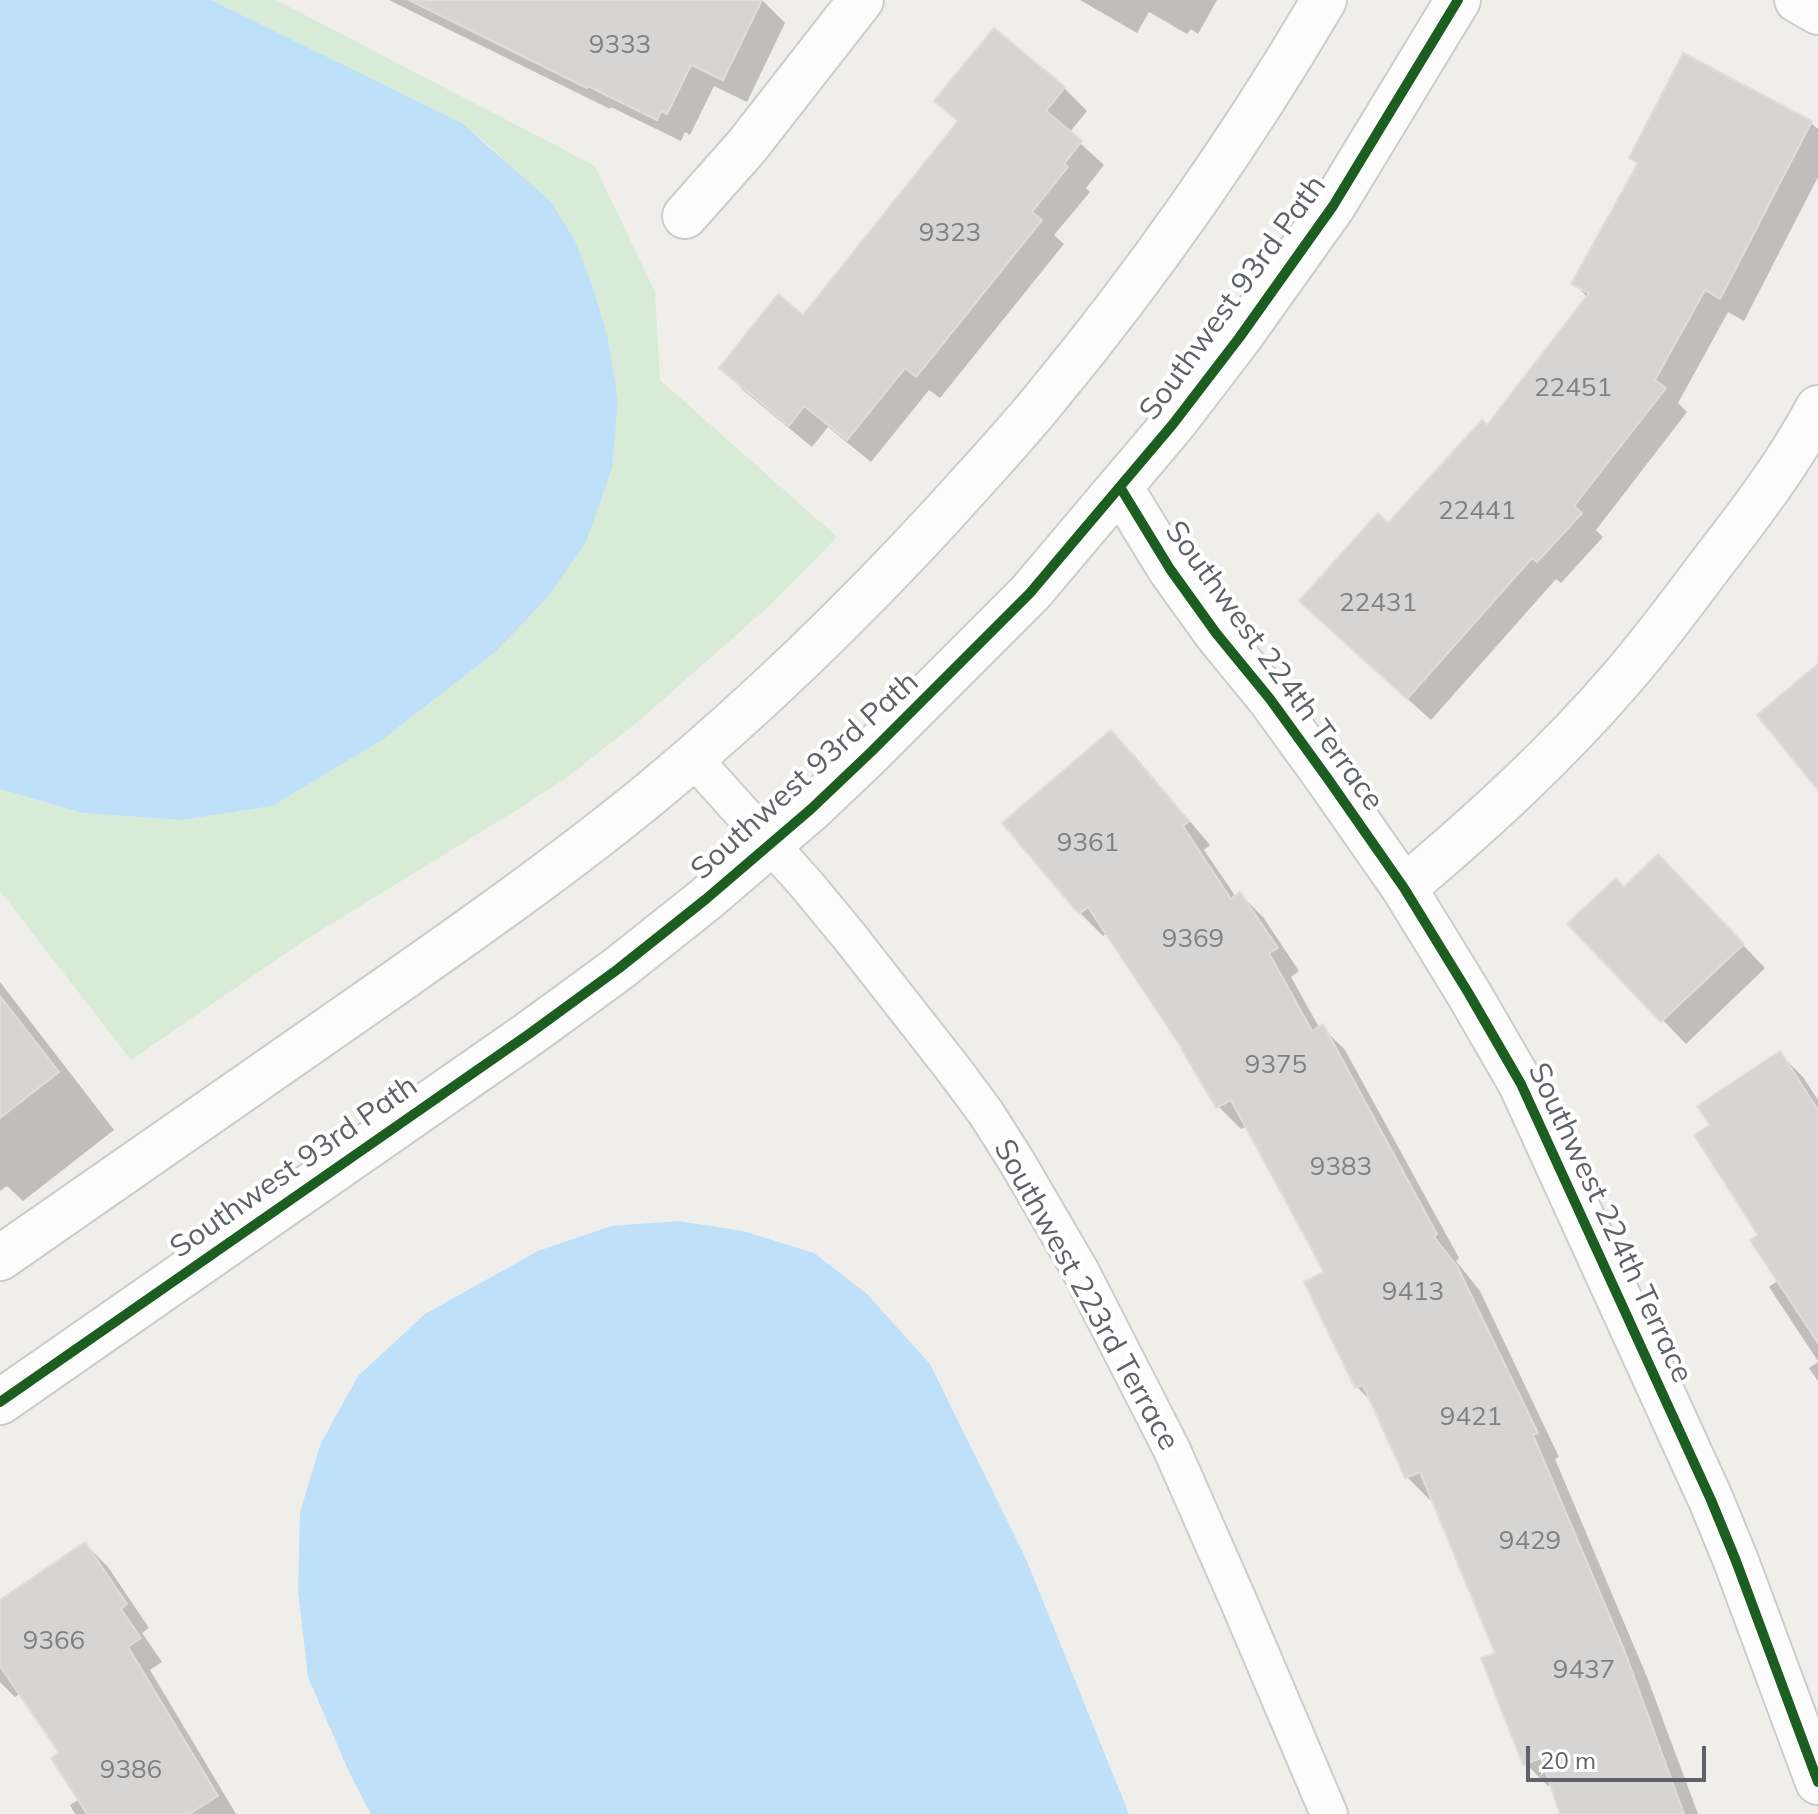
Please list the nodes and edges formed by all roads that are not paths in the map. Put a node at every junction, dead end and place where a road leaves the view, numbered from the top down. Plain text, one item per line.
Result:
1 (861, 0) edge
2 (1324, 0) edge
3 (1458, 0) edge
4 (1797, 0) edge
5 (1818, 12) edge
6 (685, 216) dead end
7 (1816, 416) edge
8 (1120, 487) junction
9 (693, 758) junction
10 (770, 844) junction
11 (1404, 888) junction
12 (0, 1258) edge
13 (0, 1402) edge
14 (1818, 1782) edge
15 (1329, 1814) edge

1 - 6 street
2 - 9 street
3 - 8 street, Southwest 93rd Path
4 - 5 street
7 - 11 street
8 - 10 street, Southwest 93rd Path
8 - 11 street, Southwest 224th Terrace
9 - 10 lane, Southwest 223rd Terrace
9 - 12 street
10 - 13 street, Southwest 93rd Path
10 - 15 lane, Southwest 223rd Terrace
11 - 14 street, Southwest 224th Terrace

